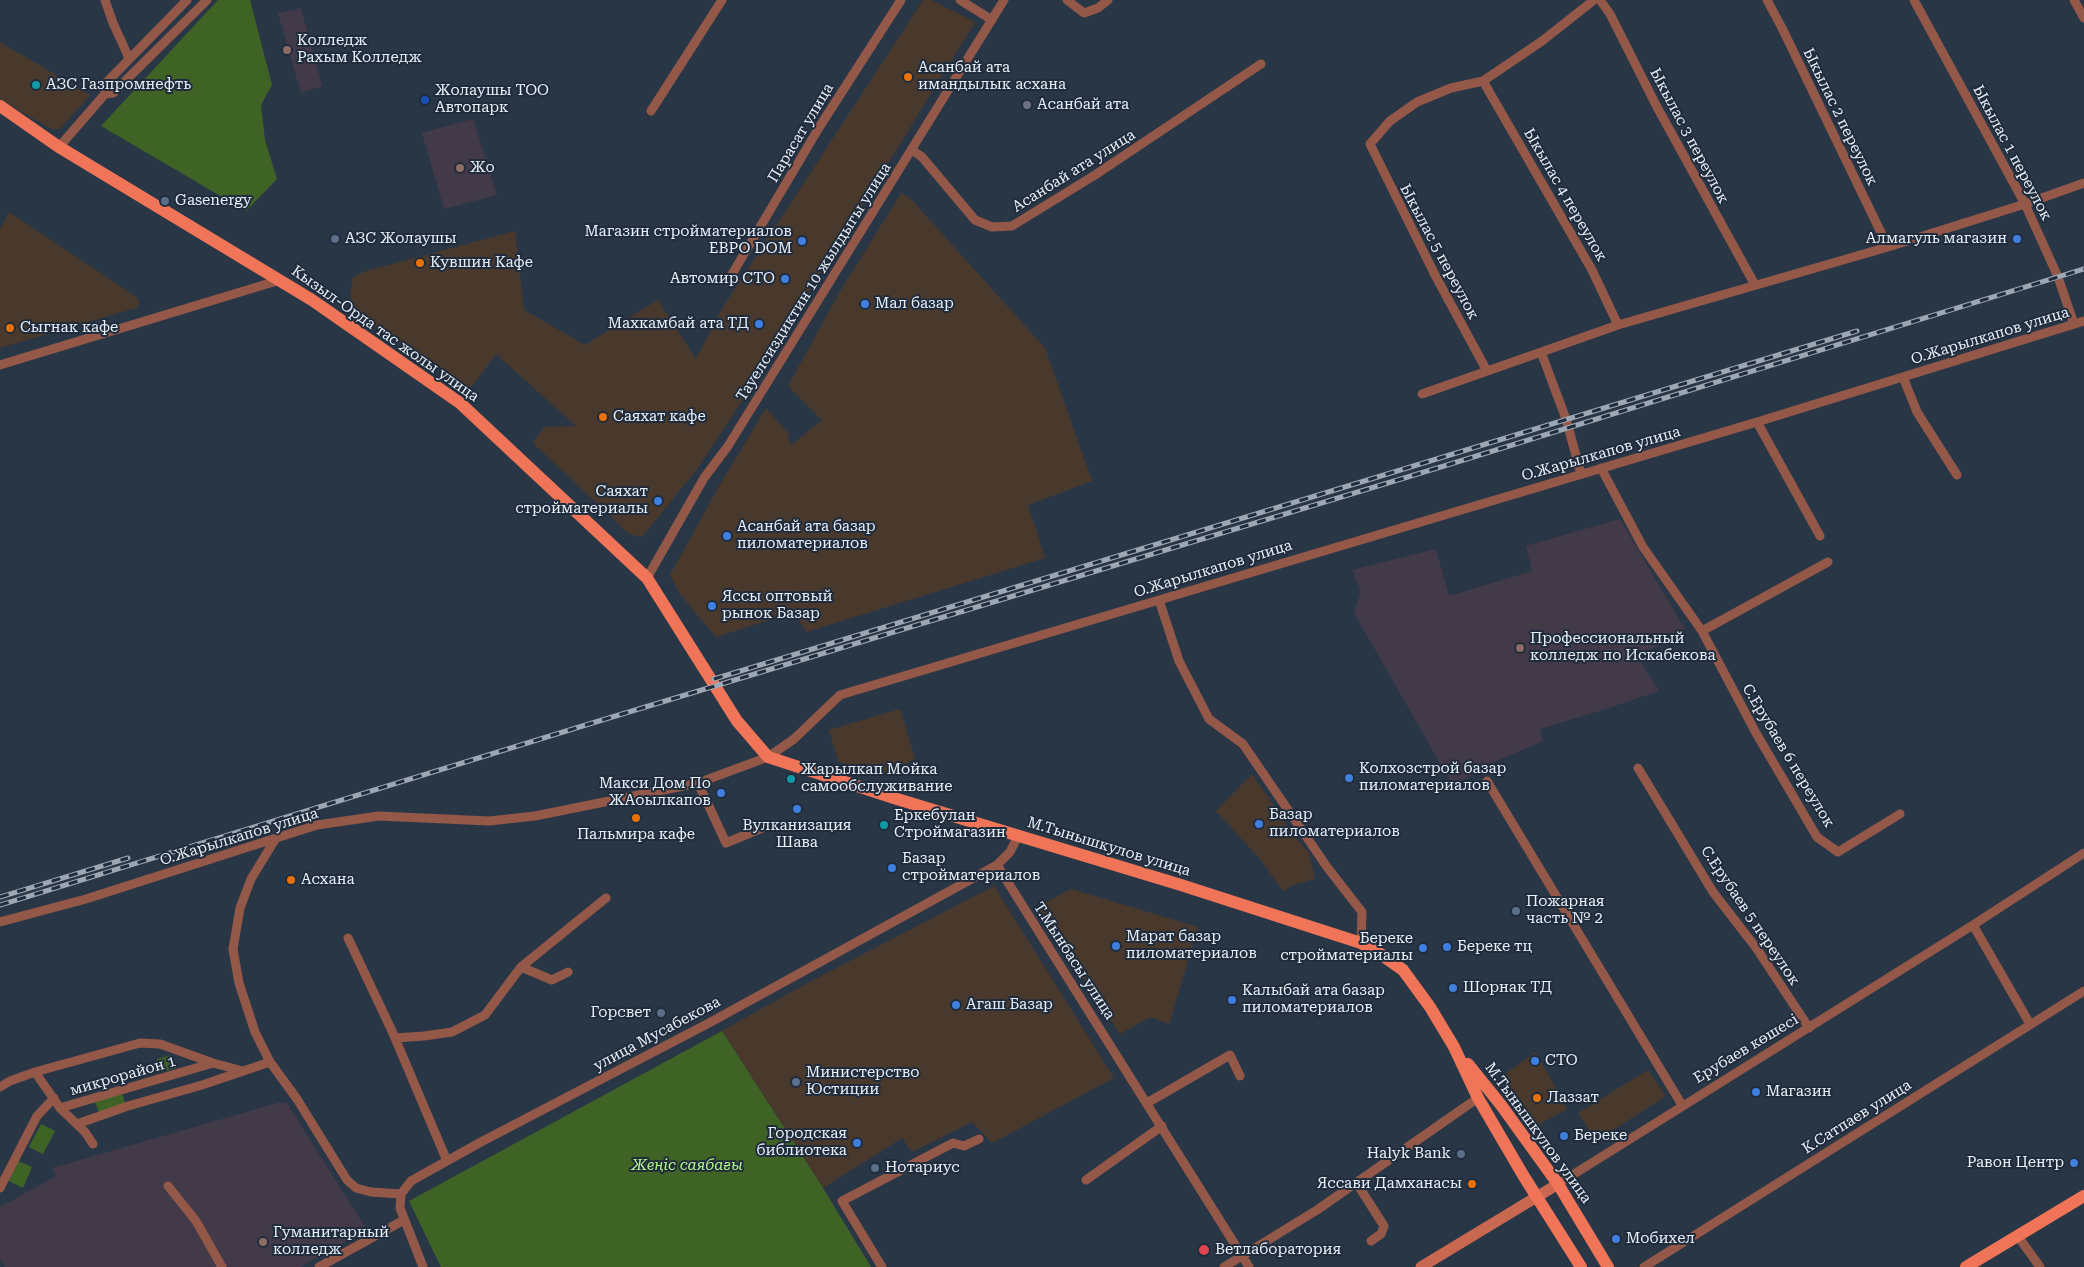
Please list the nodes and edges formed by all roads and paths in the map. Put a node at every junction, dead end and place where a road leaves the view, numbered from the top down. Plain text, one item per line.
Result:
1 (105, 0) edge
2 (187, 0) edge
3 (207, 0) edge
4 (722, 0) edge
5 (902, 0) edge
6 (960, 0) edge
7 (1004, 0) edge
8 (1067, 0) edge
9 (1108, 0) edge
10 (1594, 0) edge
11 (1600, 0) edge
12 (1767, 0) edge
13 (1914, 0) edge
14 (2074, 0) edge
15 (2084, 18) edge
16 (992, 20) junction
17 (129, 58) junction
18 (1261, 64) dead end
19 (1483, 81) junction
20 (105, 94) junction
21 (0, 106) edge
22 (651, 111) dead end
23 (59, 147) junction
24 (912, 150) junction
25 (2084, 183) edge
26 (2025, 204) junction
27 (1888, 247) junction
28 (280, 280) junction
29 (728, 281) dead end
30 (1755, 285) junction
31 (2084, 321) edge
32 (2074, 324) junction
33 (1618, 325) junction
34 (1541, 352) junction
35 (0, 364) edge
36 (1487, 371) junction
37 (1903, 377) junction
38 (1422, 394) dead end
39 (1757, 422) junction
40 (1601, 468) junction
41 (1581, 474) junction
42 (1957, 474) dead end
43 (1820, 536) dead end
44 (1828, 562) dead end
45 (647, 578) junction
46 (1159, 600) junction
47 (1702, 631) junction
48 (768, 757) junction
49 (1638, 768) dead end
50 (1487, 781) dead end
51 (698, 783) junction
52 (1900, 814) dead end
53 (762, 828) dead end
54 (1018, 836) junction
55 (276, 838) junction
56 (2084, 853) edge
57 (996, 865) junction
58 (606, 898) dead end
59 (0, 922) edge
60 (1973, 925) junction
61 (348, 938) dead end
62 (1361, 943) junction
63 (521, 967) junction
64 (568, 972) dead end
65 (2084, 991) edge
66 (2030, 1024) junction
67 (1809, 1028) junction
68 (395, 1038) junction
69 (1454, 1046) junction
70 (270, 1062) junction
71 (213, 1064) junction
72 (244, 1071) junction
73 (35, 1072) junction
74 (1240, 1076) dead end
75 (0, 1087) edge
76 (54, 1098) junction
77 (1478, 1098) junction
78 (1147, 1103) junction
79 (1682, 1105) junction
80 (60, 1108) junction
81 (77, 1124) junction
82 (1162, 1126) junction
83 (979, 1139) dead end
84 (93, 1144) dead end
85 (447, 1161) junction
86 (1086, 1180) dead end
87 (1356, 1182) junction
88 (1558, 1184) junction
89 (168, 1186) dead end
90 (0, 1188) edge
91 (401, 1194) junction
92 (1537, 1196) junction
93 (2084, 1196) edge
94 (404, 1220) junction
95 (2017, 1235) junction
96 (1371, 1241) dead end
97 (1242, 1256) junction
98 (222, 1267) edge
99 (319, 1267) edge
100 (423, 1267) edge
101 (882, 1267) edge
102 (1224, 1267) edge
103 (1249, 1267) edge
104 (1421, 1267) edge
105 (1581, 1267) edge
106 (1608, 1267) edge
107 (1644, 1267) edge
108 (1966, 1267) edge
109 (2040, 1267) edge

1 - 17 street
2 - 17 street
3 - 20 street
4 - 22 street
5 - 29 street, Парасат улица
6 - 16 street
7 - 16 street, Тауелсиздиктин 10 жылдыгы улица
8 - 9 street
10 - 19 street
11 - 30 street, Ыкылас 3 переулок
12 - 27 street, Ыкылас 2 переулок
13 - 26 street, Ыкылас 1 переулок
14 - 15 street
16 - 24 street, Тауелсиздиктин 10 жылдыгы улица
17 - 20 street
18 - 24 street, Асанбай ата улица
19 - 33 street, Ыкылас 4 переулок
19 - 36 street, Ыкылас 5 переулок
20 - 23 street
21 - 23 main road, Кызыл-Орда тас жолы улица
23 - 28 main road, Кызыл-Орда тас жолы улица
24 - 45 street, Тауелсиздиктин 10 жылдыгы улица
25 - 26 street
26 - 27 street
26 - 32 street, Ыкылас 1 переулок
27 - 30 street
28 - 35 street
28 - 45 main road, Кызыл-Орда тас жолы улица
30 - 33 street
31 - 32 street, О.Жарылкапов улица
32 - 37 street, О.Жарылкапов улица
33 - 34 street
34 - 36 street
34 - 41 street
36 - 38 street
37 - 39 street, О.Жарылкапов улица
37 - 42 street, О.Жарылкапов улица
39 - 40 street, О.Жарылкапов улица
39 - 43 street
40 - 41 street, О.Жарылкапов улица
40 - 47 street, С.Ерубаев 6 переулок
41 - 46 street, О.Жарылкапов улица
44 - 47 street
45 - 48 main road, Кызыл-Орда тас жолы улица
46 - 48 street, О.Жарылкапов улица
46 - 62 street
47 - 52 street, С.Ерубаев 6 переулок
48 - 51 street, О.Жарылкапов улица
48 - 54 main road, М.Тынышкулов улица
49 - 67 street, С.Ерубаев 5 переулок
50 - 79 street
51 - 53 street
51 - 55 street, О.Жарылкапов улица
54 - 57 street
54 - 62 main road, М.Тынышкулов улица
55 - 59 street, О.Жарылкапов улица
55 - 70 street
56 - 60 street, Ерубаев көшесі
57 - 78 street, Т.Мынбасы улица
57 - 85 street, улица Мусабекова
58 - 63 street
60 - 66 street
60 - 67 street, Ерубаев көшесі
61 - 68 street
62 - 69 main road, М.Тынышкулов улица
63 - 64 street
63 - 68 street
65 - 66 street, К.Сатпаев улица
66 - 107 street, К.Сатпаев улица
67 - 79 street, Ерубаев көшесі
68 - 85 street
69 - 77 main road, М.Тынышкулов улица
69 - 88 main road, М.Тынышкулов улица
70 - 72 street
70 - 91 street
71 - 72 street, микрорайон 1
71 - 73 street
71 - 80 street, микрорайон 1
72 - 81 street
73 - 75 street
73 - 76 street, микрорайон 1
74 - 78 street
76 - 80 street, микрорайон 1
76 - 90 street
77 - 87 street
77 - 92 main road, М.Тынышкулов улица
78 - 82 street, Т.Мынбасы улица
79 - 88 street, Ерубаев көшесі
80 - 81 street
81 - 84 street
82 - 86 street
82 - 97 street, Т.Мынбасы улица
83 - 101 street
85 - 91 street, улица Мусабекова
87 - 96 street
87 - 97 street
88 - 92 main road, Ерубаев көшесі
88 - 106 main road, М.Тынышкулов улица
89 - 98 street
91 - 94 street
92 - 104 main road, Ерубаев көшесі
92 - 105 main road, М.Тынышкулов улица
93 - 95 main road
94 - 99 street
94 - 100 street
95 - 108 main road
95 - 109 street
97 - 102 street
97 - 103 street, Т.Мынбасы улица

